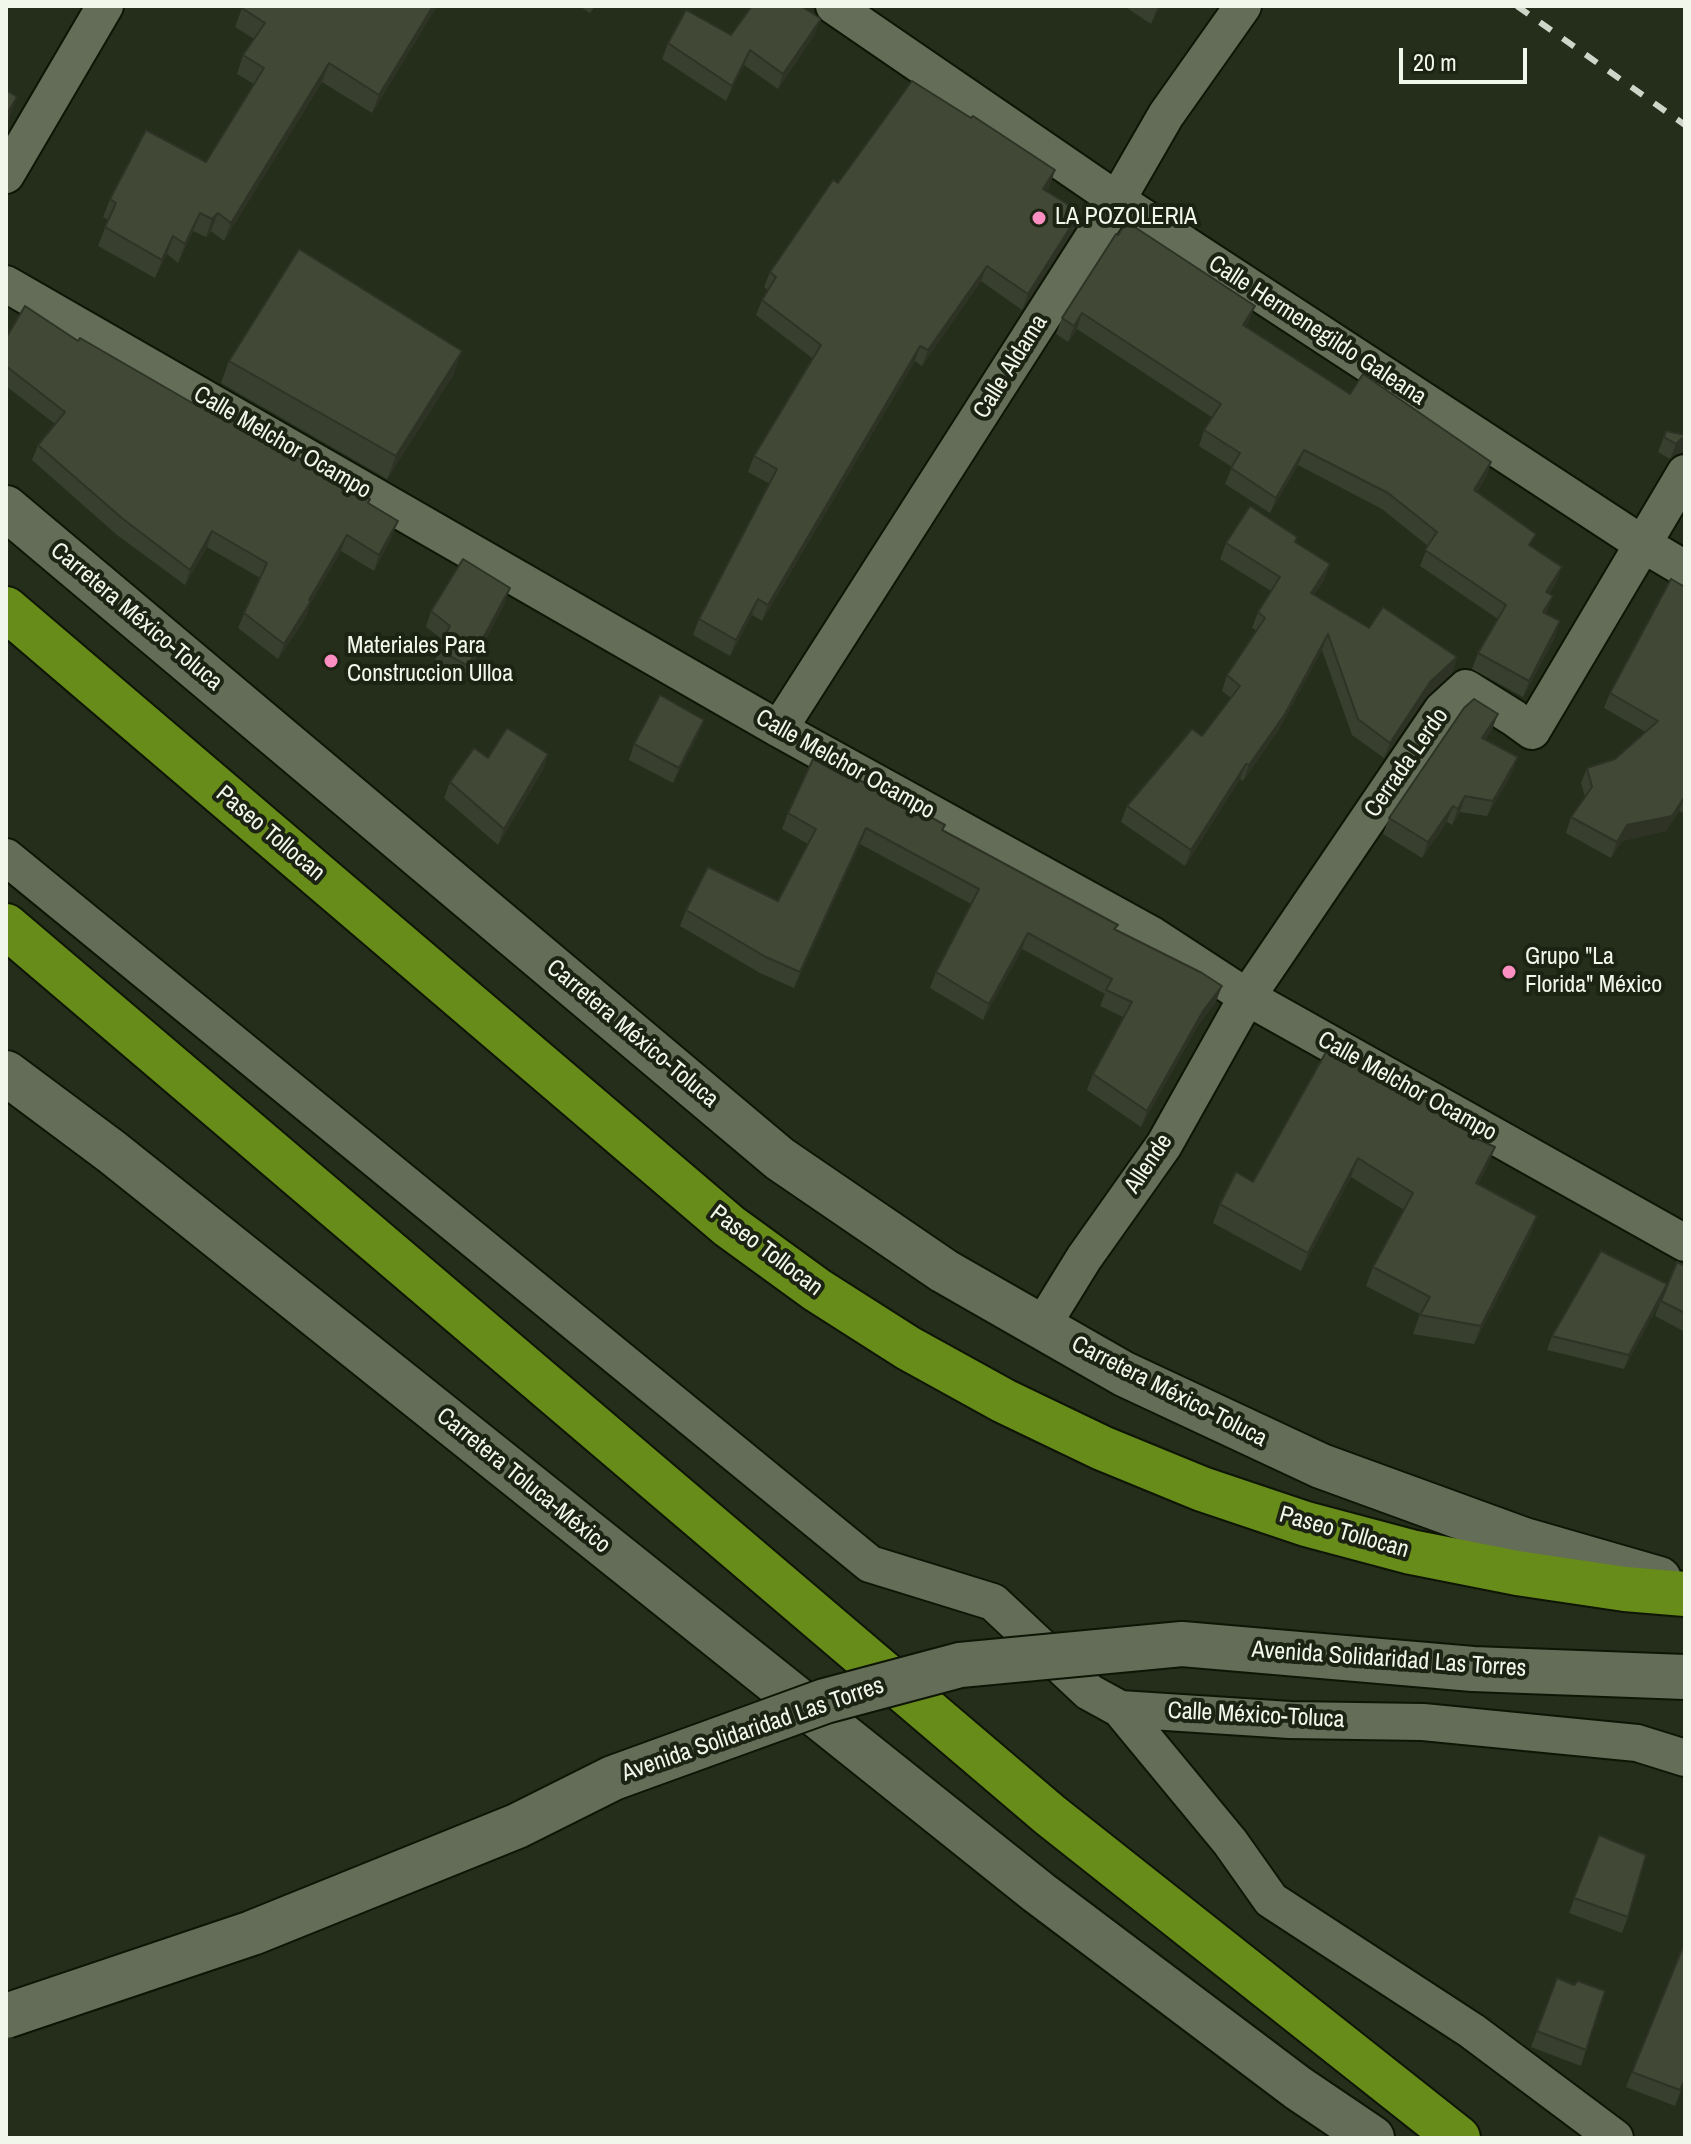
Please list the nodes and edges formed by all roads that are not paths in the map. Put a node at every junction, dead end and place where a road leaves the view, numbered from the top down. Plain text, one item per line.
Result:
1 (105, 6) edge
2 (834, 6) edge
3 (1243, 6) edge
4 (6, 175) edge
5 (1117, 200) junction
6 (6, 284) edge
7 (1685, 473) edge
8 (6, 508) edge
9 (1641, 543) junction
10 (1685, 569) edge
11 (6, 609) edge
12 (779, 729) junction
13 (6, 857) edge
14 (6, 926) edge
15 (1247, 997) junction
16 (6, 1073) edge
17 (1685, 1243) edge
18 (1042, 1326) junction
19 (1685, 1585) edge
20 (1685, 1594) edge
21 (1685, 1677) edge
22 (1120, 1709) junction
23 (1685, 1758) edge
24 (6, 2016) edge
25 (1372, 2138) edge
26 (1458, 2138) edge
27 (1615, 2138) edge

1 - 4 street
2 - 5 street, Calle Hermenegildo Galeana
3 - 5 street, Calle Aldama
5 - 9 street, Calle Hermenegildo Galeana
5 - 12 street, Calle Aldama
6 - 12 street, Calle Melchor Ocampo
7 - 9 street, Cerrada Lerdo
8 - 18 main road, Carretera México-Toluca
9 - 10 street, Calle Hermenegildo Galeana
9 - 15 street, Cerrada Lerdo
11 - 20 highway, Paseo Tollocan
12 - 15 street, Calle Melchor Ocampo
13 - 22 street, Calle México-Toluca
14 - 26 highway
15 - 17 street, Calle Melchor Ocampo
15 - 18 street, Allende
16 - 25 main road, Carretera Toluca-México
18 - 19 main road, Carretera México-Toluca
21 - 24 main road, Avenida Solidaridad Las Torres, bridge
22 - 23 street, Calle México-Toluca
22 - 27 street

